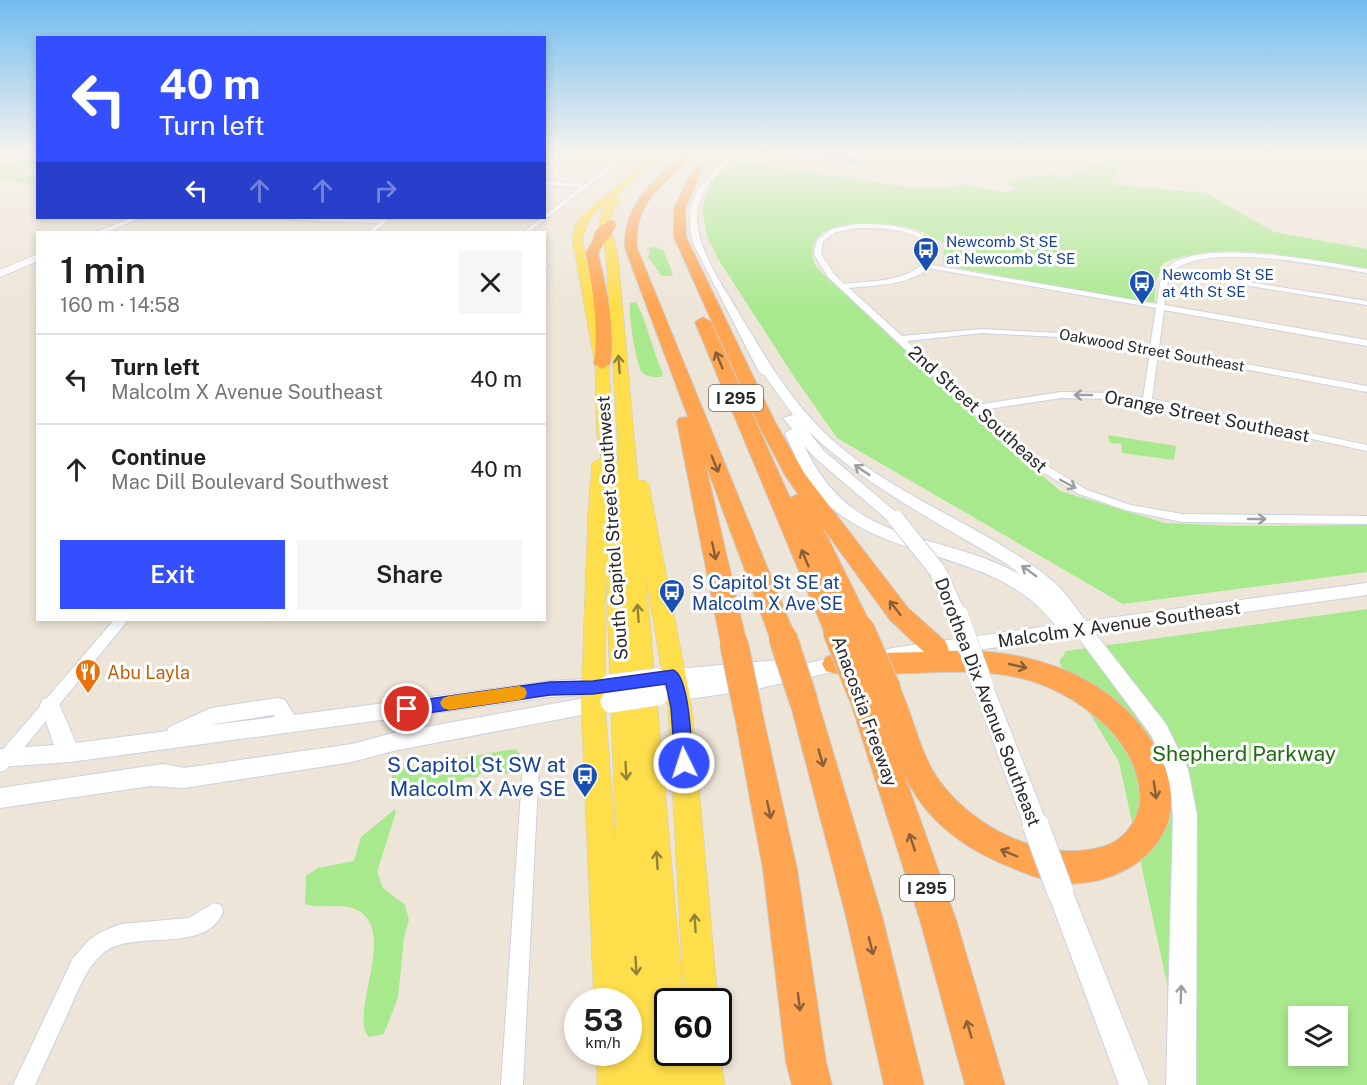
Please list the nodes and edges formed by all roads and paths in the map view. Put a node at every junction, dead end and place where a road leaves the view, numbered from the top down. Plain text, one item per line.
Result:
1 (562, 206) edge
2 (599, 206) edge
3 (611, 206) edge
4 (635, 206) edge
5 (639, 206) edge
6 (671, 206) edge
7 (679, 206) edge
8 (695, 206) edge
9 (546, 217) edge
10 (134, 219) edge
11 (323, 219) edge
12 (544, 219) edge
13 (103, 231) edge
14 (372, 231) edge
15 (527, 231) edge
16 (36, 258) edge
17 (36, 265) edge
18 (927, 266) junction
19 (1170, 271) junction
20 (1367, 271) edge
21 (0, 274) edge
22 (0, 280) edge
23 (842, 286) junction
24 (1367, 303) edge
25 (1161, 307) junction
26 (900, 339) junction
27 (1367, 343) edge
28 (1155, 348) junction
29 (670, 351) junction
30 (762, 363) junction
31 (602, 364) junction
32 (1367, 389) edge
33 (1147, 401) junction
34 (974, 408) junction
35 (788, 414) junction
36 (624, 422) junction
37 (766, 422) junction
38 (605, 436) junction
39 (1367, 448) edge
40 (1367, 519) edge
41 (1367, 589) edge
42 (120, 621) edge
43 (848, 630) junction
44 (1076, 630) junction
45 (936, 649) junction
46 (835, 664) junction
47 (666, 686) junction
48 (874, 692) junction
49 (602, 695) junction
50 (50, 705) junction
51 (407, 709) junction
52 (166, 739) junction
53 (70, 753) junction
54 (2, 761) edge
55 (531, 763) dead end
56 (0, 798) edge
57 (214, 912) dead end
58 (611, 988) edge
59 (667, 988) edge
60 (699, 988) edge
61 (1179, 1053) junction
62 (614, 1066) edge
63 (672, 1066) edge
64 (705, 1066) edge
65 (1131, 1081) edge
66 (24, 1085) edge
67 (512, 1085) edge
68 (615, 1085) edge
69 (642, 1085) edge
70 (674, 1085) edge
71 (707, 1085) edge
72 (812, 1085) edge
73 (904, 1085) edge
74 (985, 1085) edge
75 (1175, 1085) edge
76 (1181, 1085) edge

1 - 9 street
2 - 31 main road, South Capitol Street Southwest
36 -> 3 main road
4 - 31 highway, bridge
5 - 29 highway, I 295
43 -> 6 highway, Anacostia Freeway / I 295
7 - 37 highway
8 - 30 main road, Dorothea Dix Avenue Southeast
10 - 13 main road
11 - 14 street
12 - 15 street
16 - 21 main road
17 - 22 main road
18 - 23 street
18 - 23 street, 2nd Street Southeast
18 - 25 street
19 - 20 street
19 - 24 street
19 - 25 street
23 - 26 street, 2nd Street Southeast
25 - 27 street
25 - 28 street
26 - 28 street, Oakwood Street Southeast
26 - 34 street, 2nd Street Southeast
28 - 32 street, Oakwood Street Southeast
28 - 33 street
29 -> 72 highway, bridge
29 -> 73 highway, I 295, bridge
30 - 35 main road, Dorothea Dix Avenue Southeast
44 -> 30 main road
31 - 38 main road, South Capitol Street Southwest
33 -> 34 street, Orange Street Southeast
33 - 39 street, Orange Street Southeast
34 -> 40 street, 2nd Street Southeast
35 - 44 main road
35 - 65 main road, Dorothea Dix Avenue Southeast, bridge
36 - 47 main road
59 -> 36 main road
37 - 43 highway
45 -> 37 highway
38 - 49 main road
38 -> 69 main road, South Capitol Street Southwest
41 - 44 main road, Malcolm X Avenue Southeast
42 - 50 street
43 - 48 highway, Anacostia Freeway / I 295, bridge
44 - 45 main road, Malcolm X Avenue Southeast
61 -> 44 main road
45 - 46 main road, Malcolm X Avenue Southeast
46 - 47 main road, Malcolm X Avenue Southeast
46 -> 48 highway
47 - 49 main road, Malcolm X Avenue Southeast, bridge
60 -> 47 main road
74 -> 48 highway, Anacostia Freeway / I 295
49 - 51 main road
49 - 56 main road
49 - 58 main road
50 - 53 main road
50 - 54 street
51 - 52 main road
51 - 52 main road
52 - 53 main road
53 - 54 main road
55 - 67 street
57 - 66 street
61 - 75 main road
61 - 76 main road
62 - 68 main road
63 - 70 main road
64 - 71 main road

